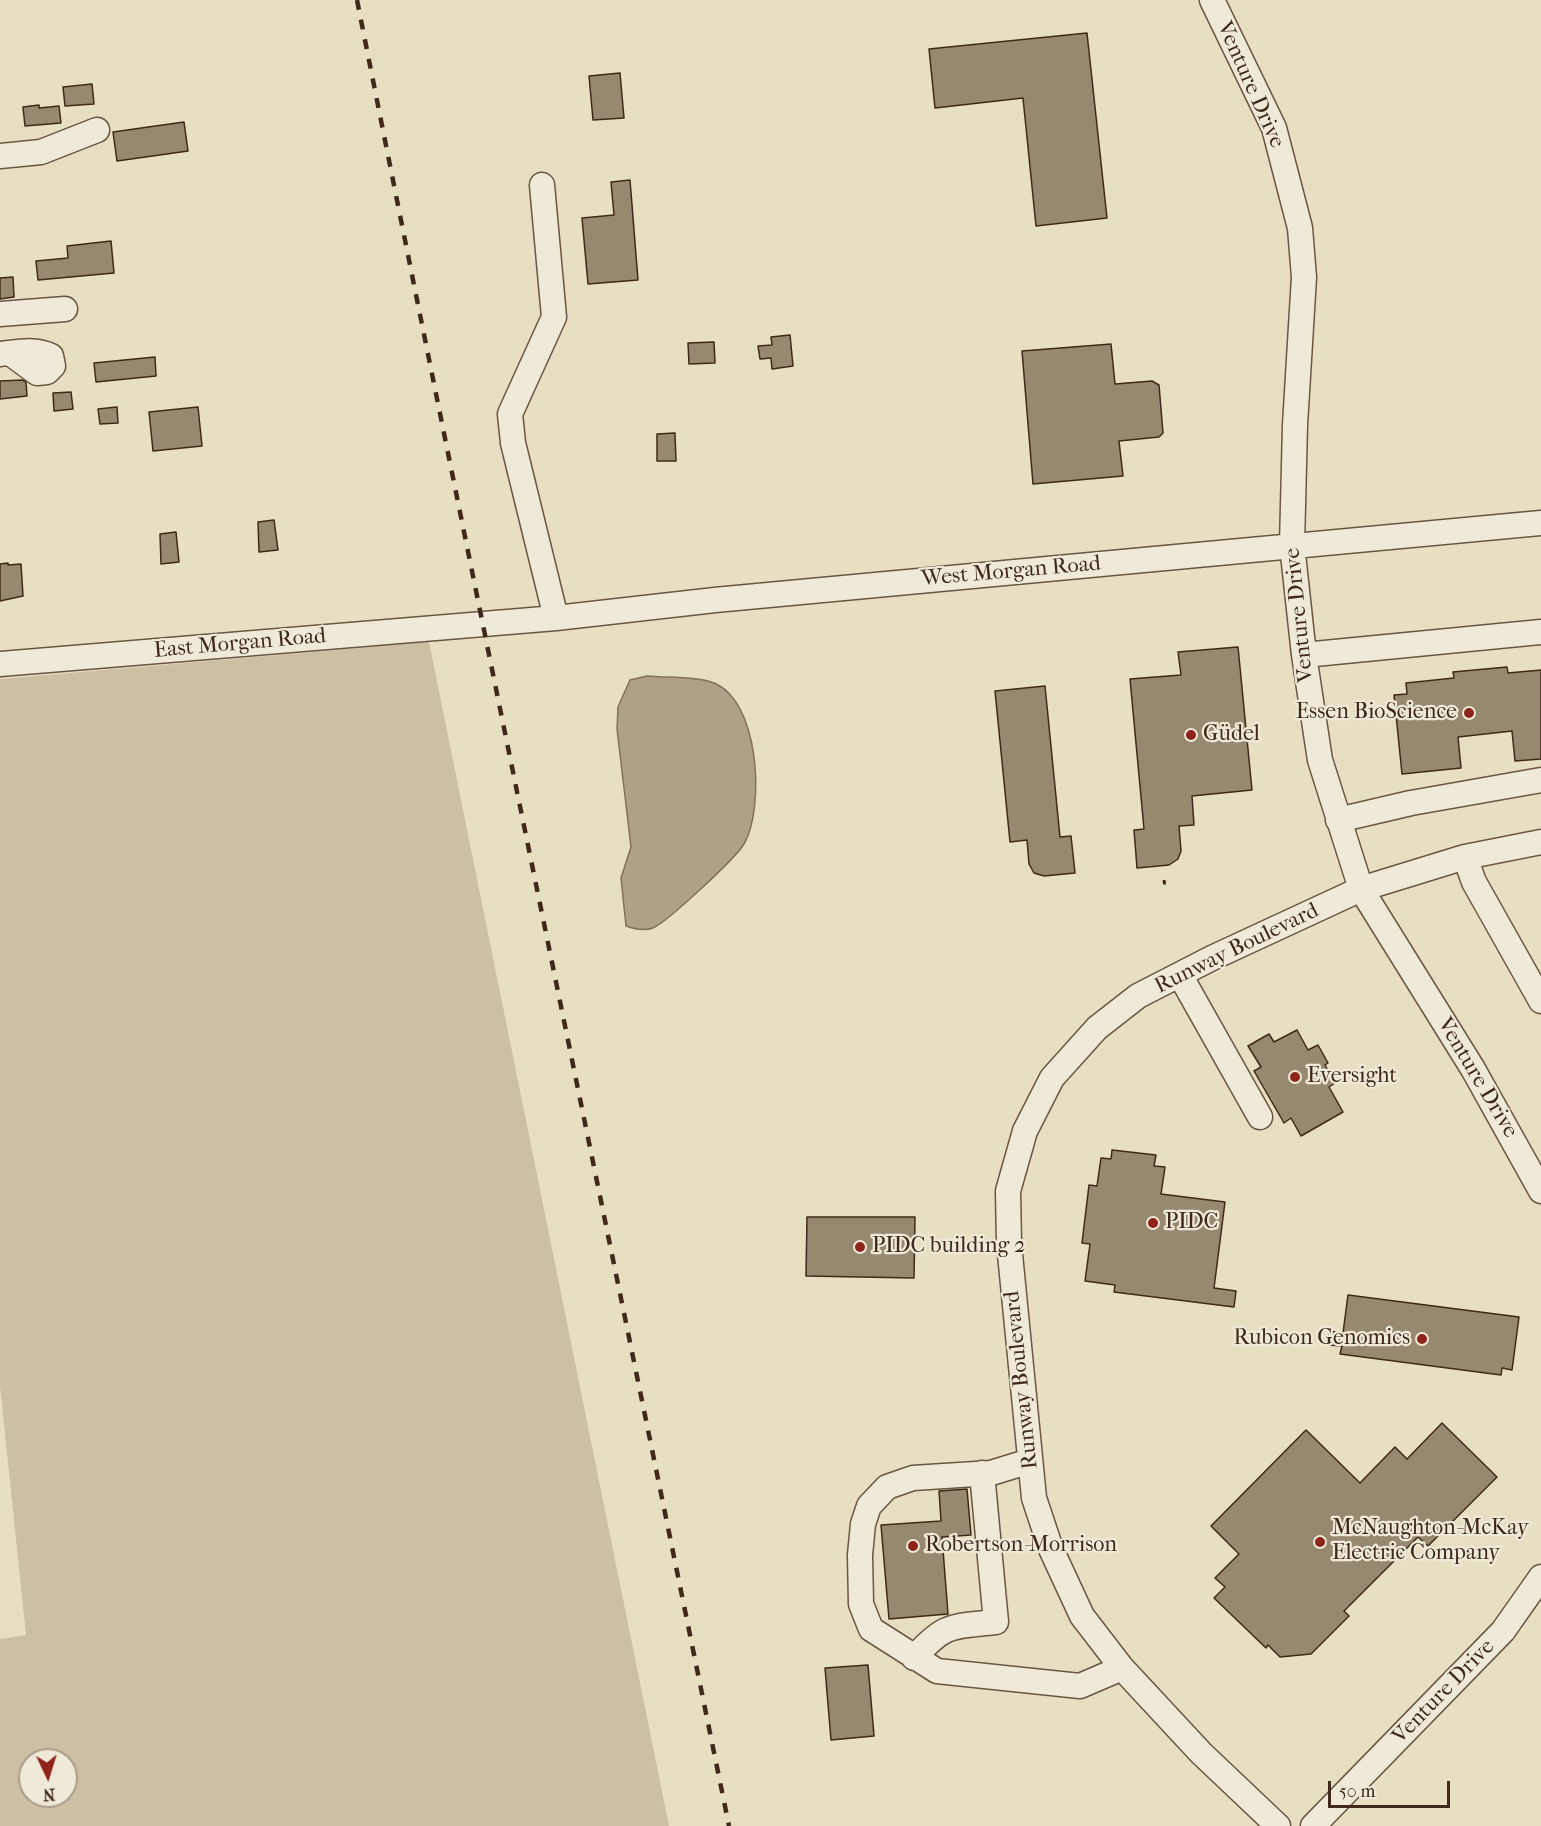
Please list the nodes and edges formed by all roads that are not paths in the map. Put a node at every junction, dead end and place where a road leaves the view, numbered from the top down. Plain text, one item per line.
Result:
1 (1212, 0) edge
2 (97, 130) dead end
3 (0, 156) edge
4 (542, 185) dead end
5 (65, 309) dead end
6 (0, 314) edge
7 (1541, 523) edge
8 (1292, 545) junction
9 (556, 618) junction
10 (480, 622) joint
11 (1541, 632) edge
12 (1304, 655) junction
13 (0, 664) edge
14 (1541, 780) edge
15 (1338, 820) junction
16 (1541, 842) edge
17 (1465, 857) junction
18 (1361, 889) junction
19 (1180, 975) junction
20 (1541, 1001) edge
21 (1260, 1117) dead end
22 (1541, 1191) edge
23 (1030, 1461) junction
24 (982, 1473) junction
25 (1541, 1577) edge
26 (914, 1658) junction
27 (1122, 1668) junction
28 (1278, 1826) edge
29 (1313, 1826) edge

1 - 8 street, Venture Drive
2 - 3 street
4 - 9 street
5 - 6 street
7 - 8 street, West Morgan Road
8 - 9 street, West Morgan Road
8 - 12 street, Venture Drive
9 - 10 street, West Morgan Road
10 - 13 street, East Morgan Road
11 - 12 street
12 - 15 street, Venture Drive
14 - 15 street
15 - 18 street, Venture Drive
16 - 17 street, Runway Boulevard
17 - 18 street, Runway Boulevard
17 - 20 street
18 - 19 street, Runway Boulevard
18 - 22 street, Venture Drive
19 - 21 street
19 - 23 street, Runway Boulevard
23 - 24 street
23 - 27 street, Runway Boulevard
24 - 26 street
24 - 26 street
25 - 29 street, Venture Drive
26 - 27 street
27 - 28 street, Runway Boulevard

